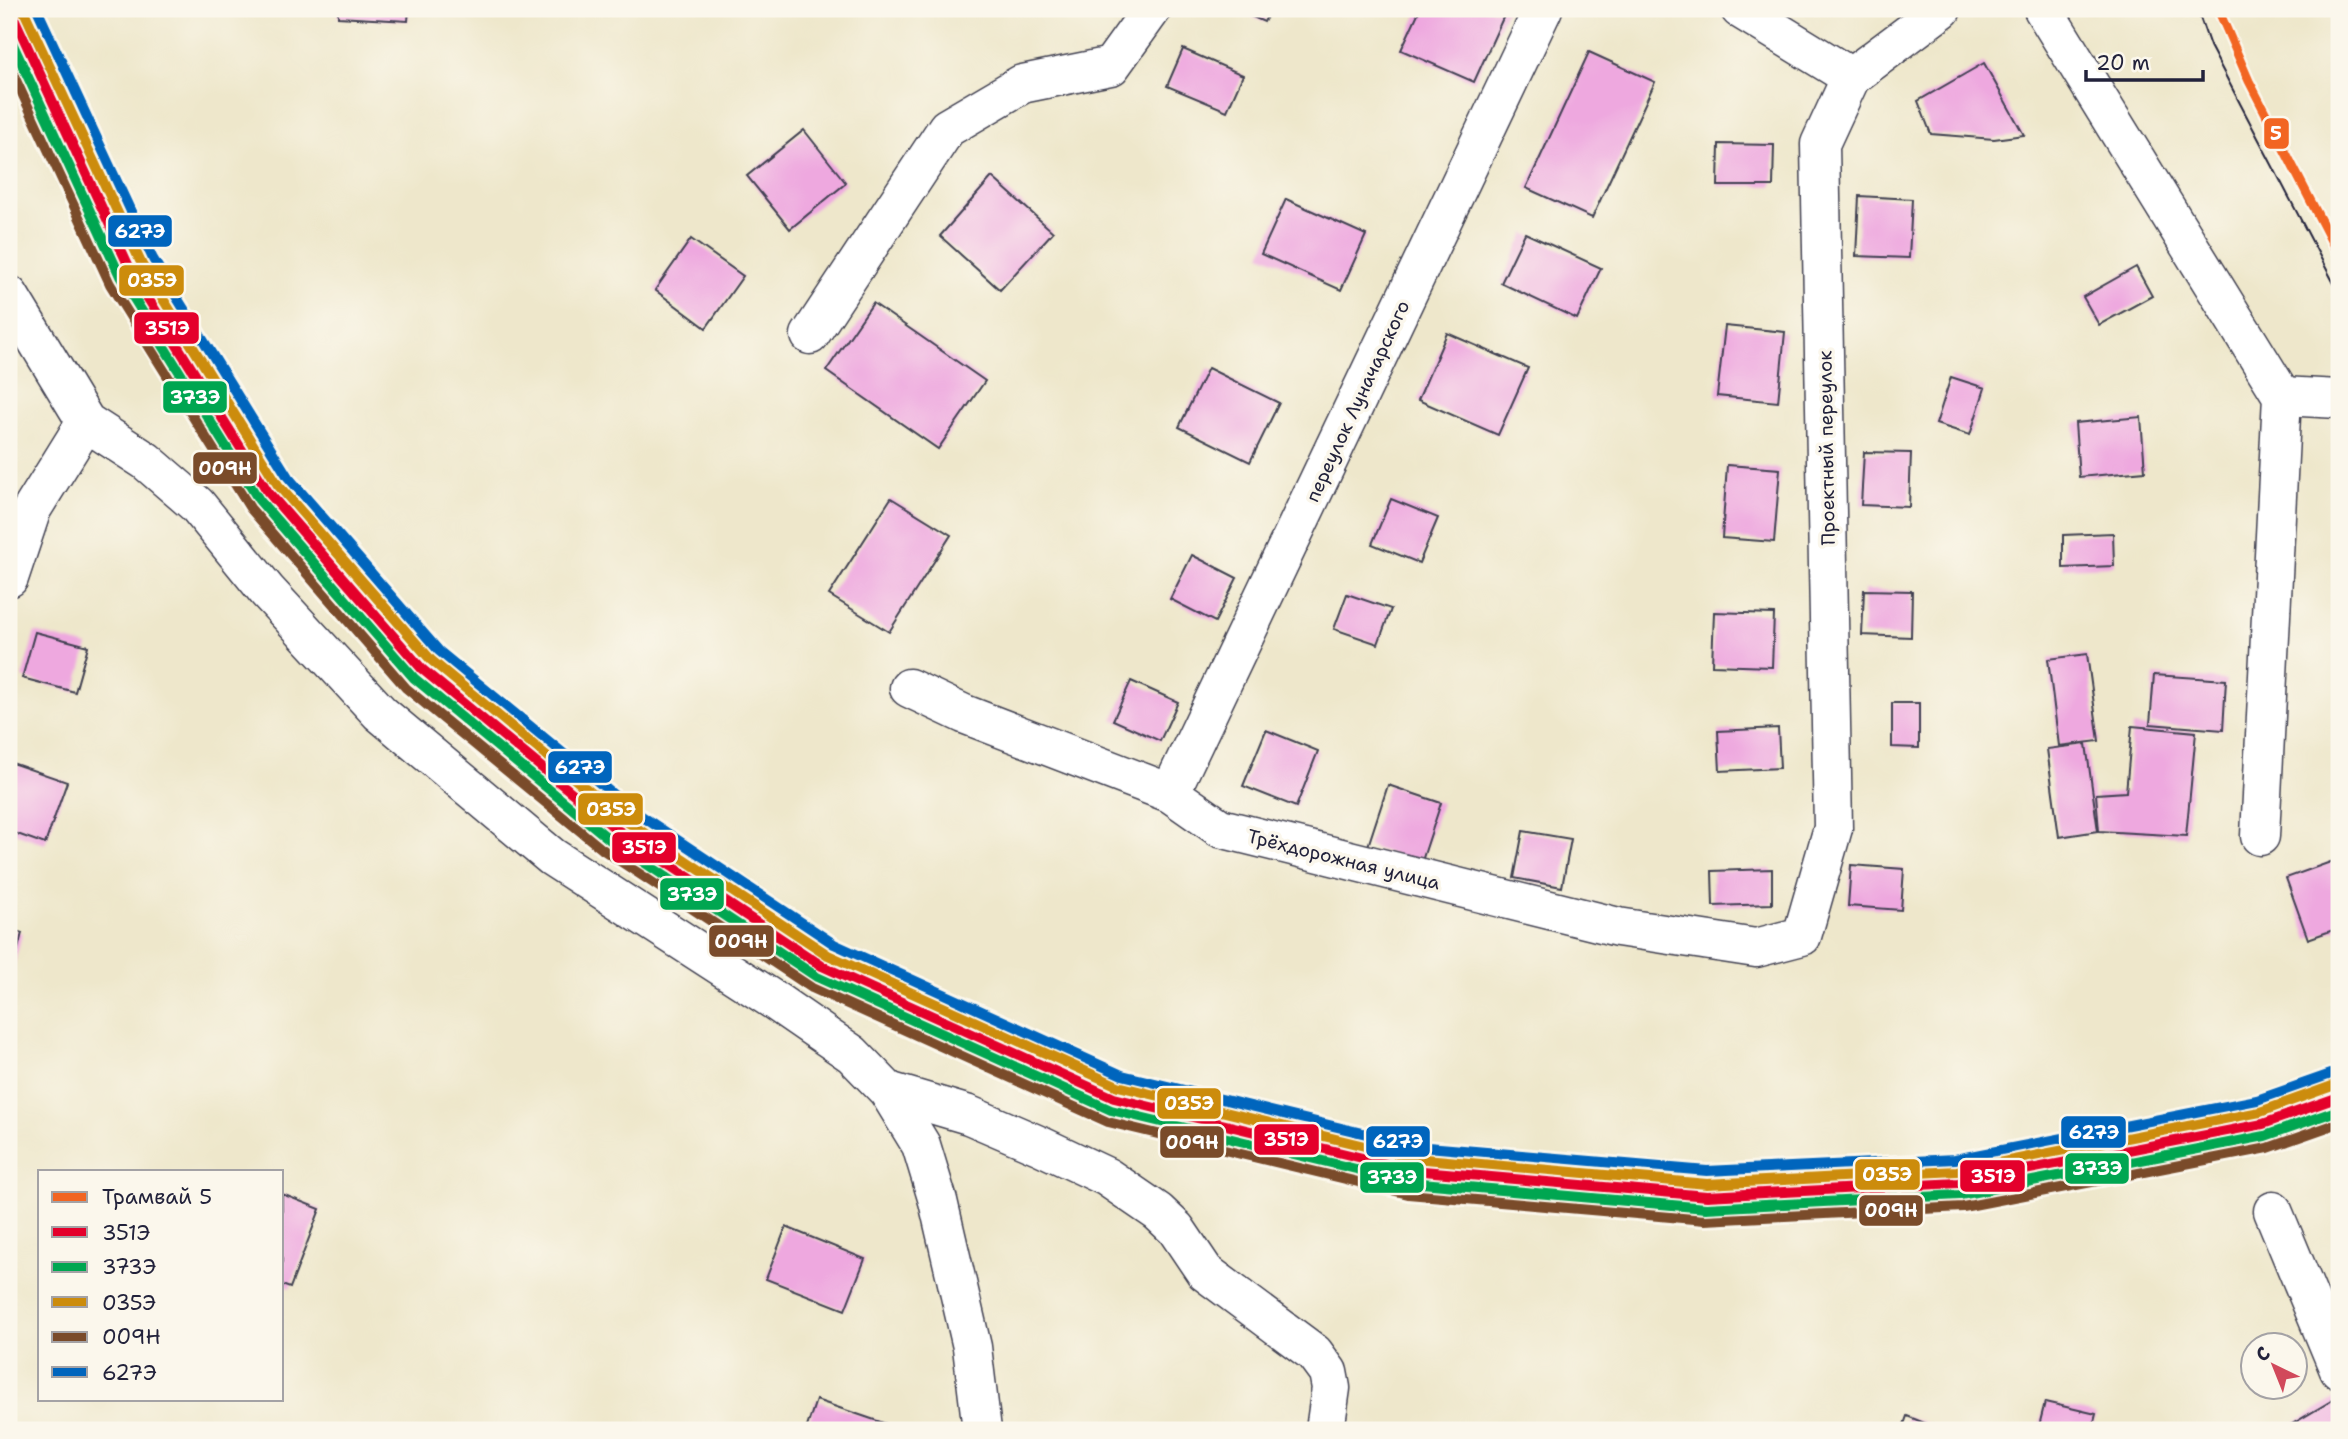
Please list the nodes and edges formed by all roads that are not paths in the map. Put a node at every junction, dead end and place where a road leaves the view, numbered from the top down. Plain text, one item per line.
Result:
1 (1152, 9) edge
2 (1543, 9) edge
3 (1740, 9) edge
4 (1942, 9) edge
5 (2046, 11) edge
6 (1851, 76) junction
7 (9, 296) edge
8 (810, 335) dead end
9 (2282, 396) junction
10 (2339, 399) edge
11 (86, 422) junction
12 (9, 578) edge
13 (909, 688) dead end
14 (1170, 793) junction
15 (2260, 836) dead end
16 (1802, 936) joint
17 (888, 1091) junction
18 (2273, 1211) dead end
19 (2339, 1370) edge
20 (982, 1430) edge
21 (1325, 1430) edge

1 - 8 street
2 - 14 street, переулок Луначарского
3 - 6 street
4 - 6 street, Проектный переулок
5 - 9 street
6 - 16 street, Проектный переулок
7 - 11 street
9 - 10 street
9 - 15 street
11 - 12 street
11 - 17 street
13 - 14 street, Трёхдорожная улица
14 - 16 street, Трёхдорожная улица
17 - 20 street
17 - 21 street
18 - 19 street

